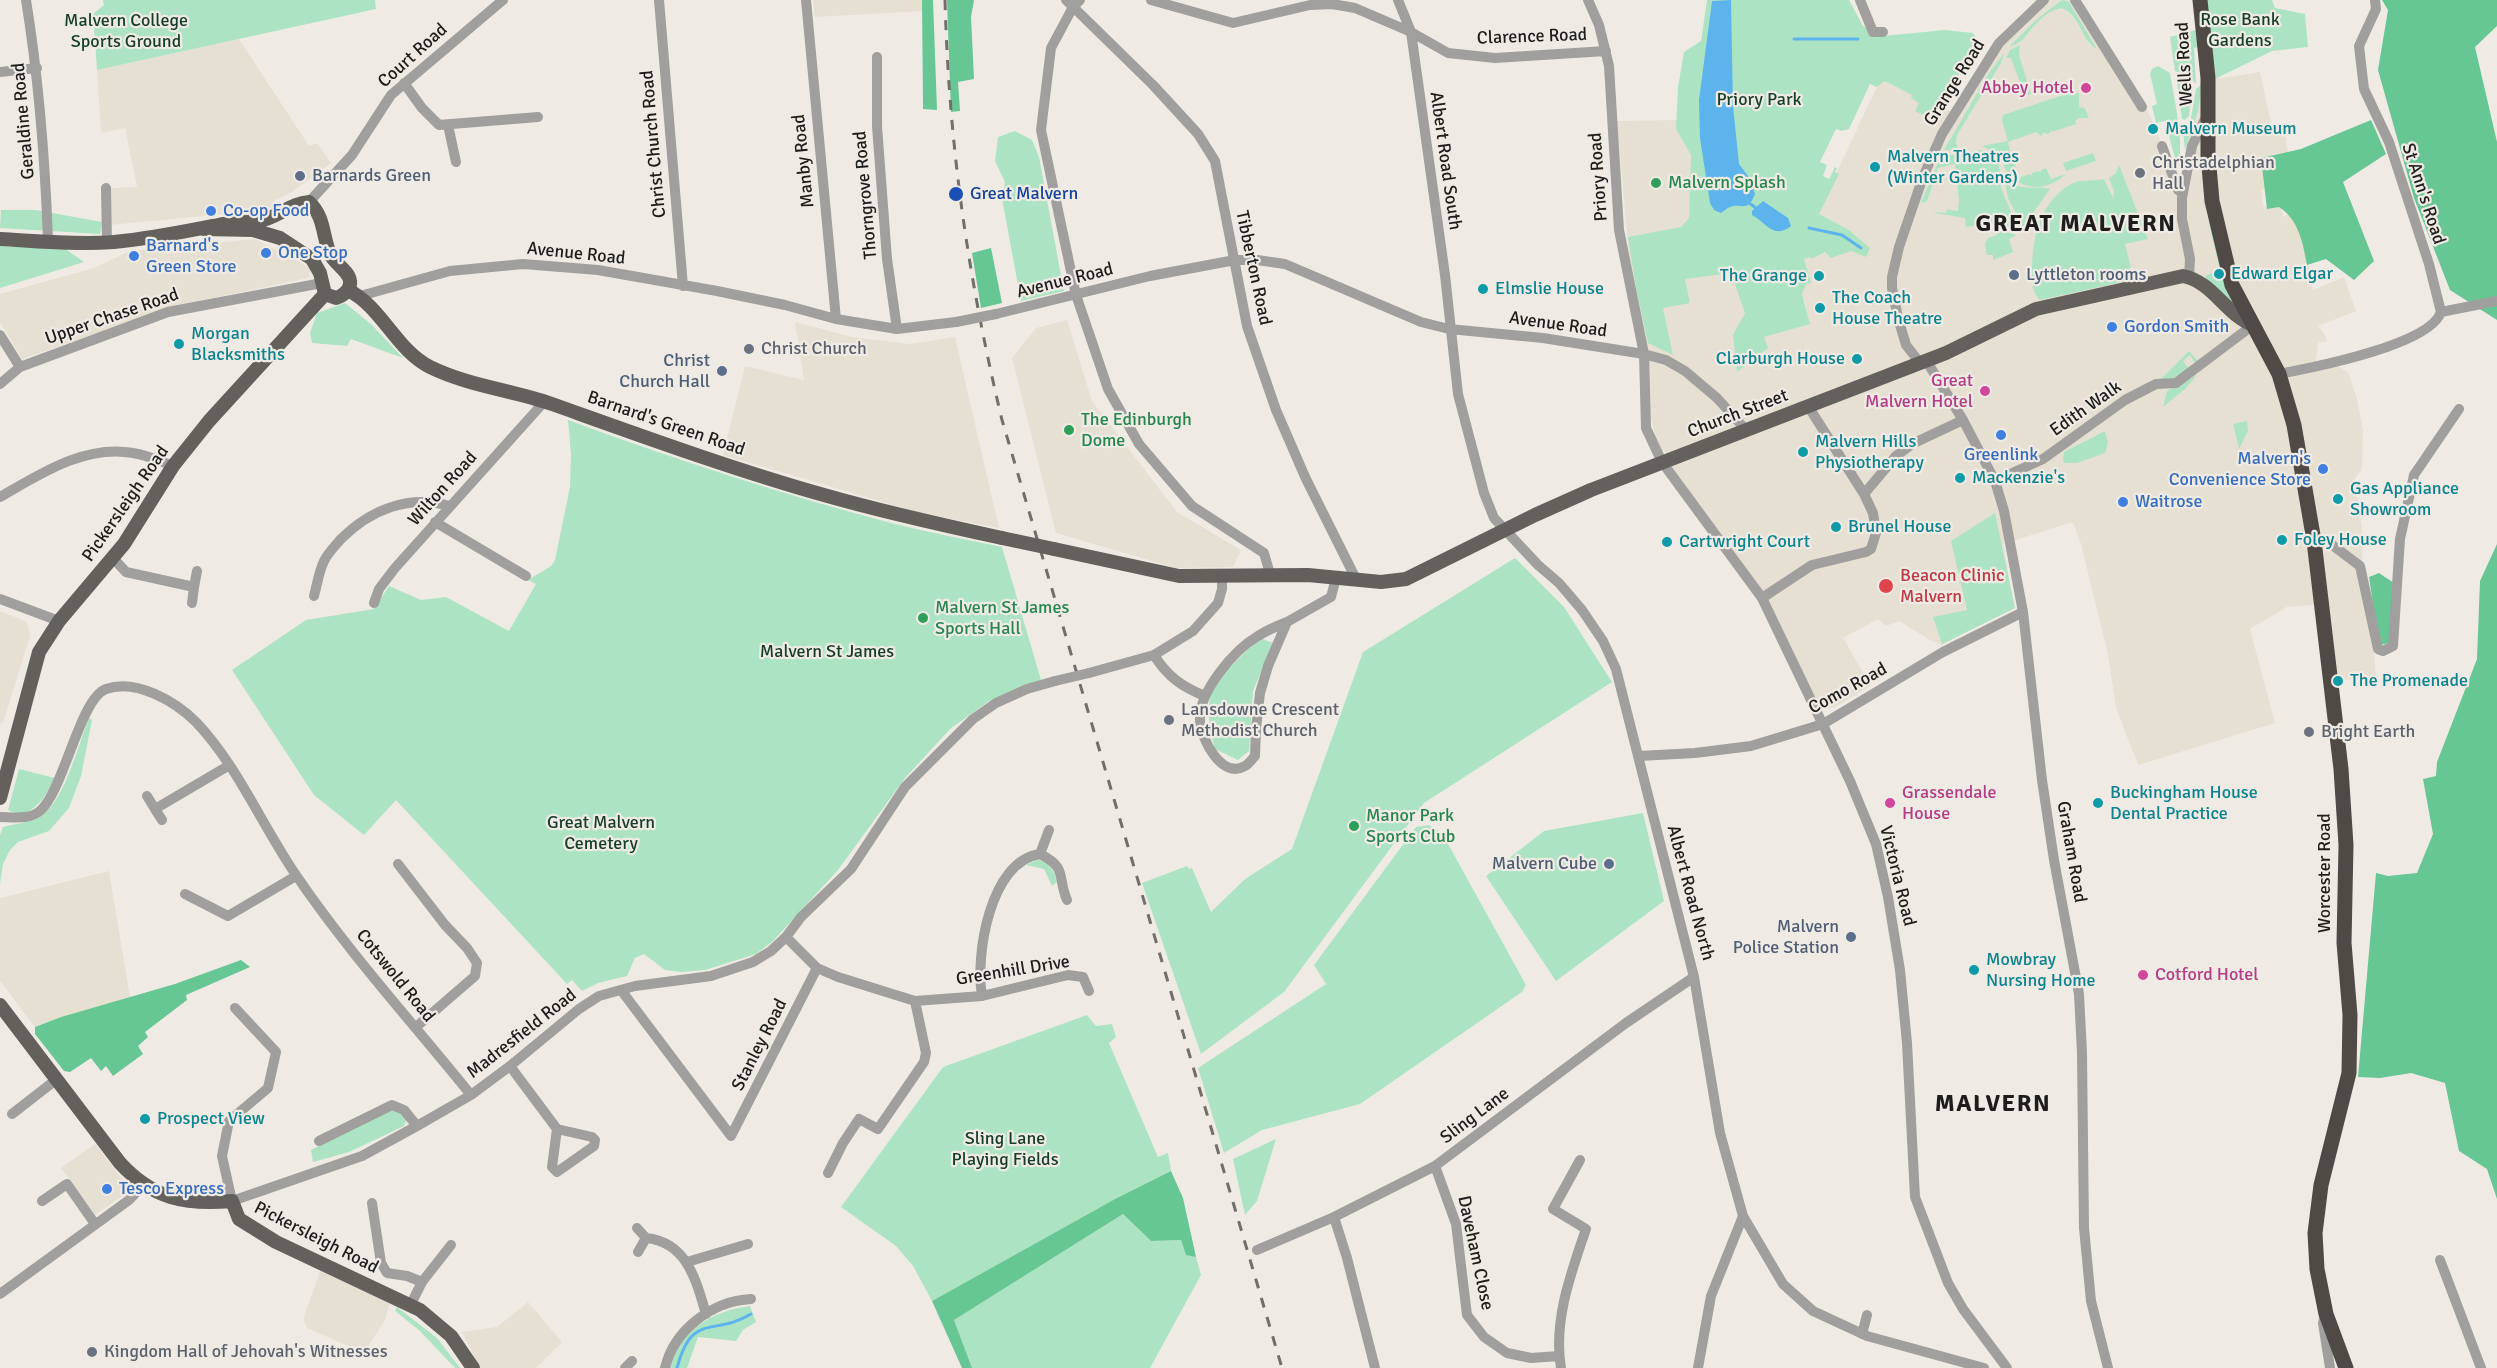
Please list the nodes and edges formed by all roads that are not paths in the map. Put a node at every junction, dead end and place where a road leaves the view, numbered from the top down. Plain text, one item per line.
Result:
1 (26, 0) edge
2 (503, 0) edge
3 (659, 0) edge
4 (806, 0) edge
5 (1151, 0) edge
6 (1398, 0) edge
7 (1588, 0) edge
8 (1860, 0) edge
9 (2043, 0) edge
10 (2075, 0) edge
11 (2200, 0) edge
12 (2375, 0) edge
13 (1073, 2) edge
14 (1883, 32) dead end
15 (1411, 33) junction
16 (1606, 51) junction
17 (878, 57) dead end
18 (37, 68) junction
19 (0, 72) edge
20 (404, 83) junction
21 (2142, 107) dead end
22 (2209, 111) junction
23 (538, 117) dead end
24 (448, 125) junction
25 (2162, 146) dead end
26 (456, 162) dead end
27 (106, 188) dead end
28 (2182, 193) junction
29 (309, 202) junction
30 (290, 209) junction
31 (202, 229) junction
32 (280, 238) junction
33 (0, 239) edge
34 (48, 240) junction
35 (106, 242) junction
36 (1235, 260) junction
37 (2190, 278) junction
38 (683, 286) junction
39 (323, 289) junction
40 (354, 293) junction
41 (1076, 295) junction
42 (2497, 301) edge
43 (2444, 312) junction
44 (836, 319) junction
45 (2253, 325) junction
46 (897, 329) junction
47 (1449, 329) junction
48 (0, 335) edge
49 (1644, 354) junction
50 (1925, 362) junction
51 (20, 367) junction
52 (2279, 374) junction
53 (0, 384) edge
54 (544, 402) junction
55 (1808, 406) junction
56 (2459, 409) dead end
57 (1963, 420) junction
58 (1746, 429) junction
59 (1662, 462) junction
60 (173, 466) junction
61 (1995, 481) junction
62 (1864, 494) junction
63 (0, 497) edge
64 (450, 506) junction
65 (435, 522) junction
66 (1507, 529) junction
67 (2314, 541) junction
68 (113, 558) junction
69 (197, 571) dead end
70 (1270, 574) junction
71 (526, 576) dead end
72 (1222, 577) junction
73 (1336, 578) junction
74 (1357, 580) junction
75 (194, 588) junction
76 (314, 596) dead end
77 (1762, 598) junction
78 (0, 599) edge
79 (192, 603) dead end
80 (374, 603) dead end
81 (2023, 612) junction
82 (59, 621) junction
83 (1287, 622) junction
84 (1154, 655) junction
85 (1205, 696) junction
86 (1824, 724) junction
87 (1639, 756) junction
88 (228, 766) junction
89 (147, 796) dead end
90 (0, 798) edge
91 (155, 808) junction
92 (0, 817) edge
93 (162, 820) dead end
94 (1049, 830) dead end
95 (1040, 854) junction
96 (398, 864) dead end
97 (296, 876) junction
98 (184, 894) dead end
99 (1067, 900) dead end
100 (786, 938) junction
101 (817, 968) junction
102 (1694, 977) junction
103 (621, 990) junction
104 (1089, 991) dead end
105 (982, 996) junction
106 (915, 1001) junction
107 (0, 1005) edge
108 (235, 1008) dead end
109 (416, 1027) junction
110 (510, 1066) junction
111 (57, 1079) junction
112 (471, 1095) junction
113 (12, 1114) dead end
114 (417, 1126) junction
115 (557, 1129) junction
116 (319, 1141) dead end
117 (1580, 1160) dead end
118 (1435, 1166) junction
119 (828, 1173) dead end
120 (143, 1185) junction
121 (42, 1201) dead end
122 (232, 1201) junction
123 (372, 1203) dead end
124 (1743, 1216) junction
125 (1334, 1217) junction
126 (95, 1224) junction
127 (637, 1228) dead end
128 (646, 1238) junction
129 (740, 1243) dead end
130 (451, 1245) dead end
131 (1257, 1250) dead end
132 (638, 1252) dead end
133 (2440, 1260) dead end
134 (687, 1262) junction
135 (422, 1282) junction
136 (0, 1294) edge
137 (751, 1299) dead end
138 (411, 1304) junction
139 (706, 1314) junction
140 (2326, 1314) junction
141 (1867, 1315) dead end
142 (1862, 1334) junction
143 (1559, 1356) junction
144 (473, 1368) edge
145 (665, 1368) edge
146 (1375, 1368) edge
147 (1561, 1368) edge
148 (1698, 1368) edge
149 (1984, 1368) edge
150 (2007, 1368) edge
151 (2108, 1368) edge
152 (2330, 1368) edge
153 (2346, 1368) edge
154 (2481, 1368) edge

1 - 18 street, Geraldine Road
2 - 20 street, Court Road
3 - 38 street, Christ Church Road
4 - 44 street, Manby Road
5 - 15 street, Clarence Road
6 - 15 street, Albert Road South
7 - 16 street, Priory Road
8 - 14 street
9 - 50 street, Grange Road
10 - 21 street
11 - 22 highway, Wells Road
12 - 43 street, St Ann's Road
13 - 36 street, Tibberton Road
13 - 41 street
15 - 16 street, Clarence Road
15 - 47 street, Albert Road South
16 - 49 street, Priory Road
17 - 46 street, Thorngrove Road
18 - 19 street
18 - 34 street, Geraldine Road
20 - 24 street
20 - 29 street, Court Road
22 - 28 street, Wells Road
22 - 45 highway, Worcester Road
23 - 24 street
24 - 26 street
25 - 28 street
27 - 35 street
28 - 37 street
29 - 30 main road
29 - 40 main road, Barnard's Green Road
30 - 31 main road
30 - 32 main road
31 - 32 main road
31 - 35 main road
32 - 39 main road
33 - 34 main road
34 - 35 main road
36 - 41 street, Avenue Road
36 - 47 street, Avenue Road
36 - 74 street, Tibberton Road
37 - 45 main road
37 - 50 main road, Church Street
38 - 40 street, Avenue Road
38 - 44 street, Avenue Road
39 - 40 main road
39 - 51 street, Upper Chase Road
39 - 60 main road, Pickersleigh Road
40 - 54 main road, Barnard's Green Road
41 - 46 street, Avenue Road, bridge
41 - 70 street
42 - 43 street
43 - 52 street
44 - 46 street, Avenue Road
45 - 52 highway, Worcester Road
45 - 61 street, Edith Walk
47 - 49 street, Avenue Road
47 - 66 street, Albert Road North
48 - 51 street
49 - 58 street, Avenue Road
49 - 59 street, Victoria Road
50 - 55 main road, Church Street
50 - 57 street, Graham Road
51 - 53 street, Upper Chase Road
52 - 67 highway, Worcester Road
54 - 64 street, Wilton Road
54 - 72 main road, Barnard's Green Road, bridge
55 - 58 main road, Church Street
55 - 62 street
56 - 67 street
57 - 61 street, Graham Road
57 - 62 street
58 - 59 main road, Church Street
59 - 66 main road, Church Street
59 - 77 street, Victoria Road
60 - 63 street
60 - 68 main road, Pickersleigh Road
61 - 81 street, Graham Road
62 - 77 street
64 - 65 street, Wilton Road
64 - 76 street
65 - 71 street
65 - 80 street, Wilton Road
66 - 74 main road, Church Street
66 - 87 street, Albert Road North
67 - 140 highway, Worcester Road
68 - 75 street
68 - 82 main road, Pickersleigh Road
69 - 75 street
70 - 72 main road, Church Street
70 - 73 main road, Church Street
72 - 84 street
73 - 74 main road, Church Street
73 - 83 street
75 - 79 street
77 - 86 street, Victoria Road
78 - 82 street
81 - 86 street, Como Road
81 - 151 street, Graham Road
82 - 90 main road, Pickersleigh Road
83 - 85 street
83 - 85 street
84 - 85 street
84 - 100 street, Madresfield Road, bridge
86 - 87 street, Como Road
86 - 150 street, Victoria Road
87 - 102 street, Albert Road North
88 - 91 street
88 - 92 street, Cotswold Road
88 - 97 street, Cotswold Road
89 - 91 street
91 - 93 street
94 - 95 street
95 - 99 street
95 - 105 street
96 - 109 street
97 - 98 street
97 - 109 street, Cotswold Road
100 - 101 street, Greenhill Drive
100 - 103 street, Madresfield Road
101 - 103 street, Stanley Road
101 - 106 street, Greenhill Drive
102 - 118 street, Sling Lane
102 - 124 street, Albert Road North
103 - 110 street, Madresfield Road
104 - 105 street, Greenhill Drive
105 - 106 street, Greenhill Drive
106 - 119 street
107 - 111 main road, Pickersleigh Road
108 - 122 street
109 - 112 street, Cotswold Road
110 - 112 street, Madresfield Road
110 - 115 street
111 - 113 street
111 - 120 main road, Pickersleigh Road
112 - 114 street, Madresfield Road
114 - 116 street
114 - 122 street, Madresfield Road
115 - 115 street
117 - 143 street
118 - 125 street, Sling Lane
118 - 143 street, Daveham Close
120 - 122 main road, Pickersleigh Road
120 - 126 street
121 - 126 street
122 - 138 main road, Pickersleigh Road
123 - 135 street
124 - 142 street, Albert Road North
124 - 148 street
125 - 131 street, Sling Lane
125 - 146 street
126 - 136 street
127 - 128 street
128 - 132 street
128 - 134 street
129 - 134 street
130 - 135 street
133 - 154 street
134 - 139 street
135 - 138 street
137 - 139 street
138 - 144 main road, Pickersleigh Road
139 - 145 street
140 - 152 street
140 - 153 highway, Worcester Road
141 - 142 street
142 - 149 street, Albert Road North
143 - 147 street

